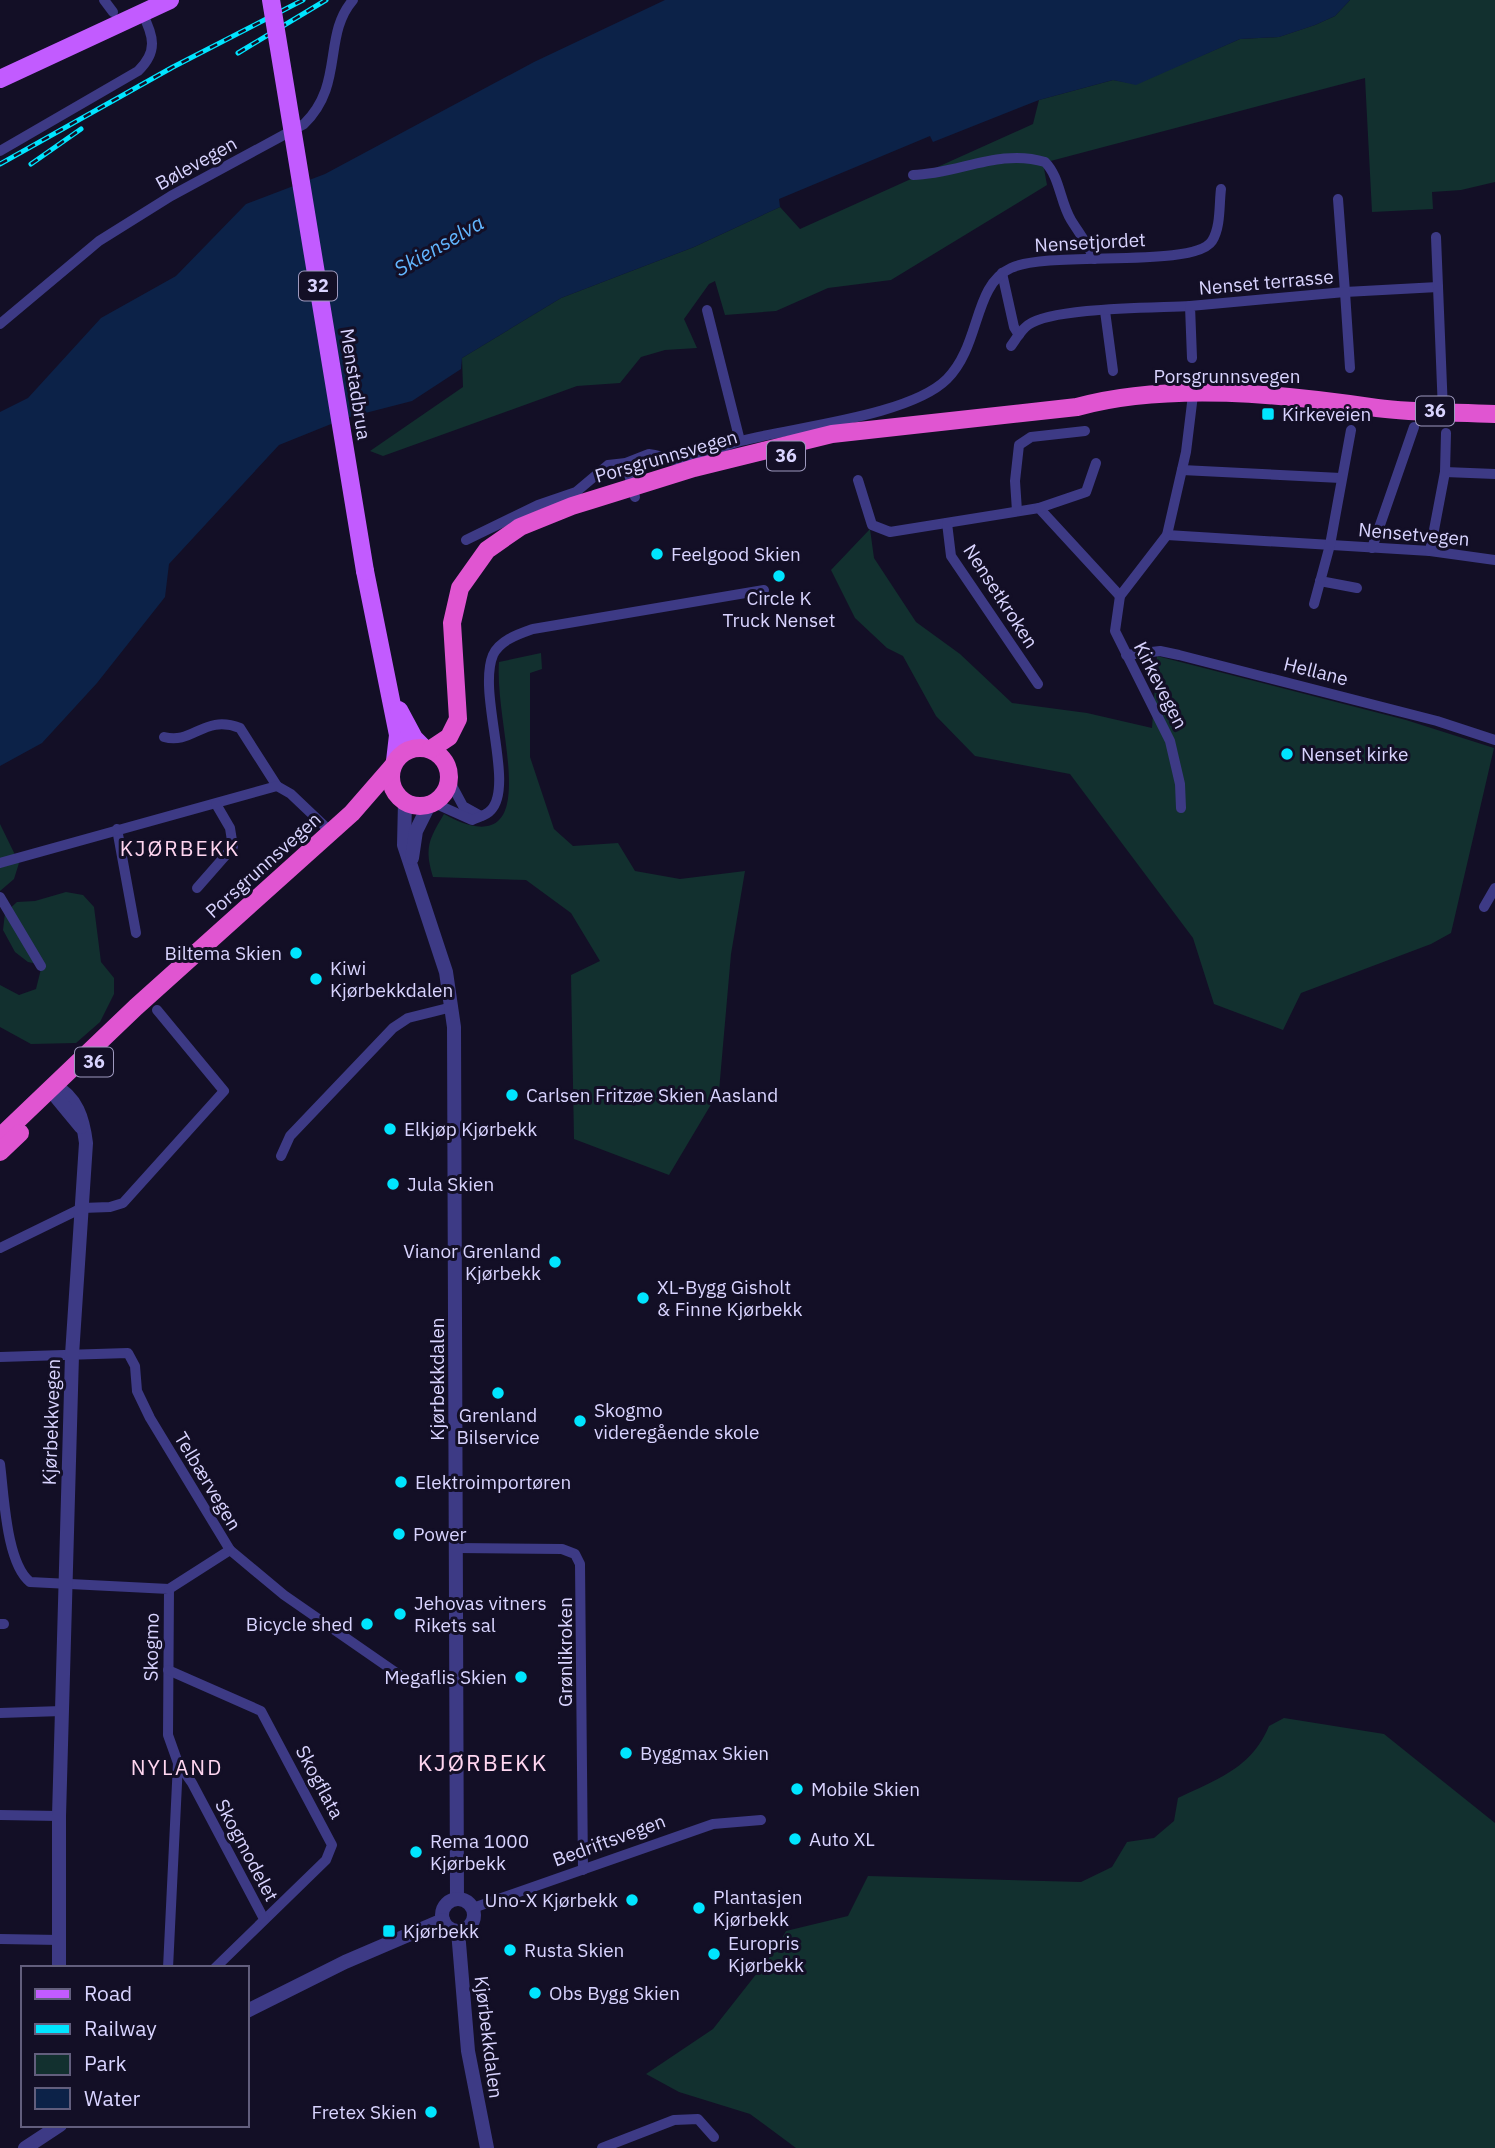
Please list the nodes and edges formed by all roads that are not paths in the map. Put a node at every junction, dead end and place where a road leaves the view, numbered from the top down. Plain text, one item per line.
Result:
1 (104, 0) edge
2 (170, 0) edge
3 (271, 0) edge
4 (353, 0) edge
5 (113, 12) dead end
6 (142, 13) junction
7 (0, 79) edge
8 (0, 92) edge
9 (0, 151) edge
10 (913, 175) dead end
11 (1221, 189) dead end
12 (1338, 199) dead end
13 (1436, 237) dead end
14 (1094, 259) junction
15 (1002, 273) junction
16 (1438, 287) junction
17 (1345, 292) junction
18 (1190, 306) junction
19 (707, 310) dead end
20 (1105, 311) junction
21 (0, 324) edge
22 (1019, 335) junction
23 (1011, 346) dead end
24 (1192, 358) dead end
25 (1350, 368) dead end
26 (1113, 371) dead end
27 (1193, 401) junction
28 (1443, 411) junction
29 (1495, 414) edge
30 (1414, 428) dead end
31 (1351, 430) dead end
32 (1085, 431) dead end
33 (1446, 433) dead end
34 (740, 441) junction
35 (626, 463) junction
36 (1096, 463) dead end
37 (1182, 470) junction
38 (1445, 472) junction
39 (1495, 474) edge
40 (1341, 478) junction
41 (858, 481) dead end
42 (634, 492) junction
43 (1039, 508) junction
44 (1017, 511) junction
45 (947, 523) junction
46 (1167, 535) junction
47 (466, 540) dead end
48 (1330, 545) junction
49 (1372, 548) junction
50 (1430, 551) junction
51 (1495, 560) edge
52 (1320, 580) junction
53 (1357, 588) dead end
54 (764, 590) dead end
55 (1120, 596) junction
56 (1314, 604) dead end
57 (1126, 655) junction
58 (456, 663) junction
59 (1038, 684) dead end
60 (389, 691) junction
61 (164, 737) dead end
62 (1495, 740) edge
63 (427, 748) junction
64 (394, 764) junction
65 (448, 773) junction
66 (277, 786) junction
67 (403, 800) junction
68 (216, 804) junction
69 (432, 804) junction
70 (1181, 808) dead end
71 (352, 813) junction
72 (481, 817) junction
73 (117, 829) junction
74 (331, 832) junction
75 (0, 863) edge
76 (411, 866) junction
77 (197, 888) dead end
78 (1495, 888) edge
79 (0, 897) edge
80 (1484, 907) dead end
81 (136, 933) dead end
82 (41, 966) dead end
83 (452, 1007) junction
84 (157, 1010) dead end
85 (58, 1091) junction
86 (1, 1146) edge
87 (281, 1156) dead end
88 (82, 1208) junction
89 (0, 1248) edge
90 (72, 1354) junction
91 (0, 1357) edge
92 (0, 1464) edge
93 (457, 1548) junction
94 (230, 1550) junction
95 (66, 1585) junction
96 (169, 1589) junction
97 (168, 1670) junction
98 (411, 1683) dead end
99 (62, 1711) junction
100 (0, 1713) edge
101 (178, 1763) junction
102 (0, 1815) edge
103 (60, 1815) junction
104 (761, 1820) dead end
105 (583, 1870) junction
106 (457, 1899) junction
107 (473, 1908) junction
108 (264, 1919) junction
109 (443, 1920) junction
110 (458, 1931) junction
111 (0, 1939) edge
112 (60, 1940) junction
113 (59, 1966) edge
114 (167, 1966) edge
115 (217, 1966) edge
116 (248, 2010) edge
117 (57, 2127) edge
118 (714, 2137) dead end
119 (25, 2148) edge
120 (487, 2148) edge
121 (602, 2148) edge

1 - 5 street
2 - 6 main road
3 - 60 main road, Menstadbrua / 32, bridge
4 - 21 street, Bølevegen
6 - 7 main road
6 - 8 main road
6 - 9 street
10 - 14 street
11 - 14 street, Nensetjordet
12 - 17 street, Nenset terrasse
13 - 16 street
14 - 15 street, Nensetjordet
15 - 22 street
15 - 34 street
16 - 17 street, Nenset terrasse
16 - 28 street
17 - 18 street, Nenset terrasse
17 - 25 street, Nenset terrasse
18 - 20 street, Nenset terrasse
18 - 24 street, Nenset terrasse
19 - 34 street
20 - 22 street, Nenset terrasse
20 - 26 street
22 - 23 street, Nenset terrasse
27 - 28 highway, Porsgrunnsvegen / 36
27 - 37 street, Kirkevegen
27 - 42 highway, Porsgrunnsvegen / 36
28 - 29 highway, Porsgrunnsvegen / 36
30 - 49 street
31 - 40 street, Nensetvegen
32 - 44 street
33 - 38 street
34 - 35 street, Porsgrunnsvegen
35 - 42 street
35 - 47 street, Porsgrunnsvegen
36 - 43 street, Nensetkroken
37 - 40 street
37 - 46 street, Kirkevegen
38 - 39 street
38 - 50 street
40 - 48 street, Nensetvegen
41 - 45 street, Nensetkroken
42 - 58 highway, Porsgrunnsvegen / 36
43 - 44 street, Nensetkroken
43 - 55 street
44 - 45 street, Nensetkroken
45 - 59 street, Nensetkroken
46 - 48 street, Nensetvegen
46 - 55 street, Kirkevegen
48 - 49 street, Nensetvegen
48 - 52 street
49 - 50 street, Nensetvegen
50 - 51 street, Nensetvegen
52 - 53 street
52 - 56 street
54 - 72 street
55 - 57 street, Kirkevegen
57 - 62 street, Hellane
57 - 70 street, Kirkevegen
58 - 63 highway, Porsgrunnsvegen / 36
58 - 65 highway, Porsgrunnsvegen / 36
60 - 63 main road, Menstadbrua / 32
60 - 64 main road, Menstadbrua / 32
61 - 66 street
63 - 64 highway, 36
63 - 65 highway
64 - 67 highway
64 - 71 highway, Porsgrunnsvegen / 36
65 - 69 highway, 36
65 - 72 street
66 - 68 street
66 - 74 street
67 - 69 highway, 36
67 - 71 highway, Porsgrunnsvegen / 36
67 - 76 street, Kjørbekkdalen
68 - 73 street
68 - 77 street
69 - 72 street
69 - 76 street, Kjørbekkdalen
71 - 74 highway, Porsgrunnsvegen / 36
73 - 75 street
73 - 81 street
74 - 85 highway, Porsgrunnsvegen / 36
76 - 83 street, Kjørbekkdalen
78 - 80 street
79 - 82 street
83 - 87 street
83 - 93 street, Kjørbekkdalen
84 - 88 street
85 - 86 highway, Porsgrunnsvegen / 36
85 - 88 street, Kjørbekkvegen
88 - 89 street
88 - 90 street, Kjørbekkvegen
90 - 91 street
90 - 94 street, Telbærvegen
90 - 95 street, Kjørbekkvegen
92 - 95 street, Skogmo
93 - 105 street, Grønlikroken
93 - 106 street, Kjørbekkdalen
94 - 96 street
94 - 98 street, Telbærvegen
95 - 96 street, Skogmo
95 - 99 street, Kjørbekkvegen
96 - 97 street, Skogmo
97 - 101 street, Skogmo
97 - 108 street, Skogflata
99 - 100 street
99 - 103 street, Kjørbekkvegen
101 - 108 street, Skogmodelet
101 - 114 street, Skogmo
102 - 103 street
103 - 112 street, Kjørbekkvegen
104 - 105 street, Bedriftsvegen
105 - 107 street, Bedriftsvegen
106 - 107 street
106 - 109 street
107 - 110 street
108 - 115 street, Skogflata
109 - 110 street
109 - 116 street
110 - 120 street, Kjørbekkdalen
111 - 112 street
112 - 113 street, Kjørbekkvegen
117 - 119 street
118 - 121 street

